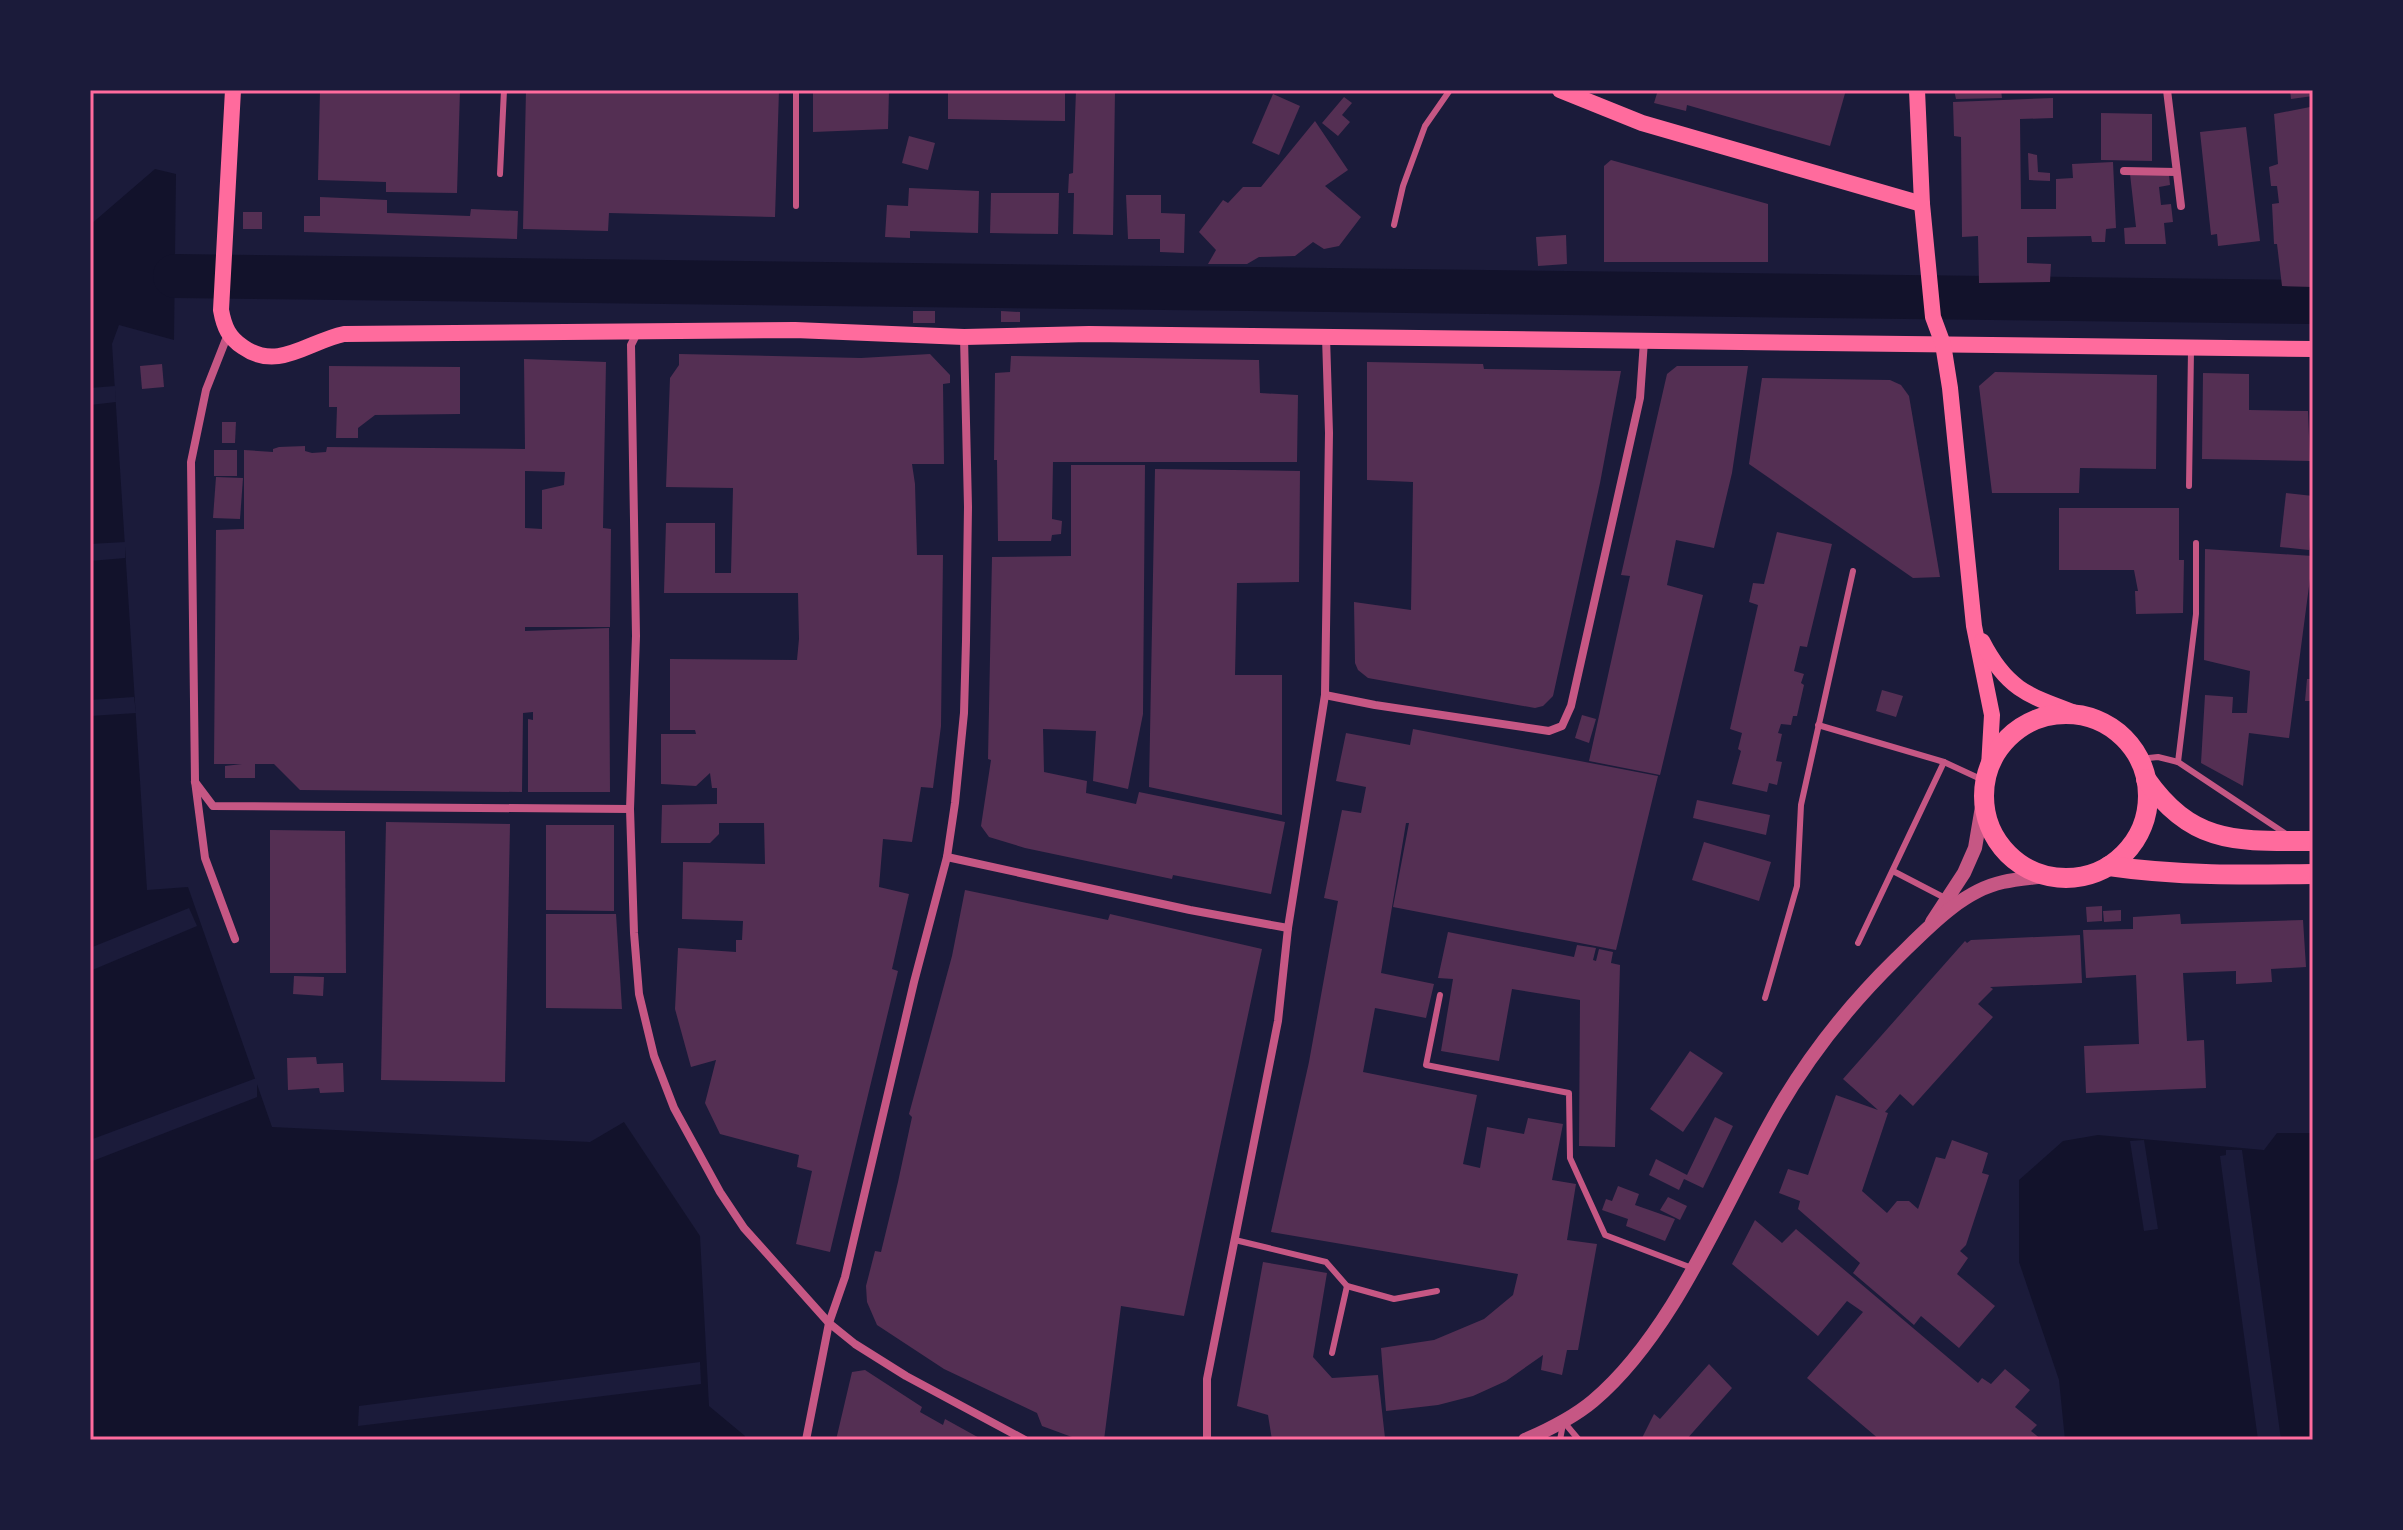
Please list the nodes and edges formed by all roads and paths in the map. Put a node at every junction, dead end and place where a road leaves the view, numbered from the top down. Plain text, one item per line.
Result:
1 (233, 90) edge
2 (504, 90) edge
3 (796, 90) edge
4 (1450, 90) edge
5 (1560, 90) edge
6 (1917, 90) edge
7 (2167, 90) edge
8 (2124, 171) dead end
9 (2176, 172) junction
10 (500, 174) dead end
11 (1922, 204) junction
12 (796, 206) dead end
13 (2181, 206) dead end
14 (1394, 225) dead end
15 (637, 333) junction
16 (228, 334) junction
17 (964, 337) junction
18 (1326, 337) junction
19 (1644, 341) junction
20 (1943, 344) junction
21 (2191, 348) junction
22 (2313, 349) edge
23 (2189, 486) dead end
24 (2196, 543) dead end
25 (1853, 571) dead end
26 (1974, 626) junction
27 (1325, 695) junction
28 (2078, 714) junction
29 (1818, 725) junction
30 (2139, 759) junction
31 (1944, 762) junction
32 (2178, 762) junction
33 (2146, 779) junction
34 (195, 781) junction
35 (1986, 781) junction
36 (630, 809) junction
37 (2304, 841) edge
38 (947, 857) junction
39 (2109, 866) junction
40 (1893, 871) junction
41 (2313, 874) edge
42 (2045, 876) junction
43 (1945, 898) junction
44 (1930, 926) junction
45 (1288, 928) junction
46 (235, 939) dead end
47 (1858, 943) dead end
48 (1440, 995) dead end
49 (1765, 998) dead end
50 (1235, 1240) junction
51 (1693, 1269) junction
52 (1347, 1286) junction
53 (1437, 1291) dead end
54 (829, 1323) junction
55 (1332, 1353) dead end
56 (1563, 1421) junction
57 (806, 1440) edge
58 (1025, 1440) edge
59 (1207, 1440) edge
60 (1525, 1440) edge
61 (1560, 1440) edge
62 (1579, 1440) edge

1 - 16 main road
2 - 10 lane
3 - 12 lane
4 - 14 lane
5 - 11 main road
6 - 11 main road
7 - 9 street
8 - 9 street
9 - 13 street
11 - 20 main road
15 - 16 main road
15 - 17 main road
15 - 36 street
16 - 34 street
17 - 18 main road
17 - 38 street
18 - 19 main road
18 - 27 street
19 - 20 main road
19 - 27 street
20 - 21 main road
20 - 26 main road
21 - 22 main road
21 - 23 lane
24 - 32 lane
25 - 29 lane
26 - 28 main road
26 - 35 main road
27 - 45 street
28 - 30 main road
28 - 35 main road
29 - 31 lane
29 - 49 lane
30 - 32 lane
30 - 33 main road
31 - 35 lane
31 - 40 lane
32 - 37 lane
33 - 37 main road
33 - 39 main road
34 - 36 street
34 - 46 street
35 - 42 main road
35 - 43 street
36 - 54 street
38 - 45 street
38 - 54 street
39 - 41 main road
39 - 42 main road
40 - 43 lane
40 - 47 lane
42 - 44 street
43 - 44 street
44 - 51 street
45 - 50 street
48 - 51 lane
50 - 52 lane
50 - 59 street
51 - 56 street
52 - 53 lane
52 - 55 lane
54 - 57 street
54 - 58 street
56 - 60 street
56 - 61 lane
56 - 62 lane

